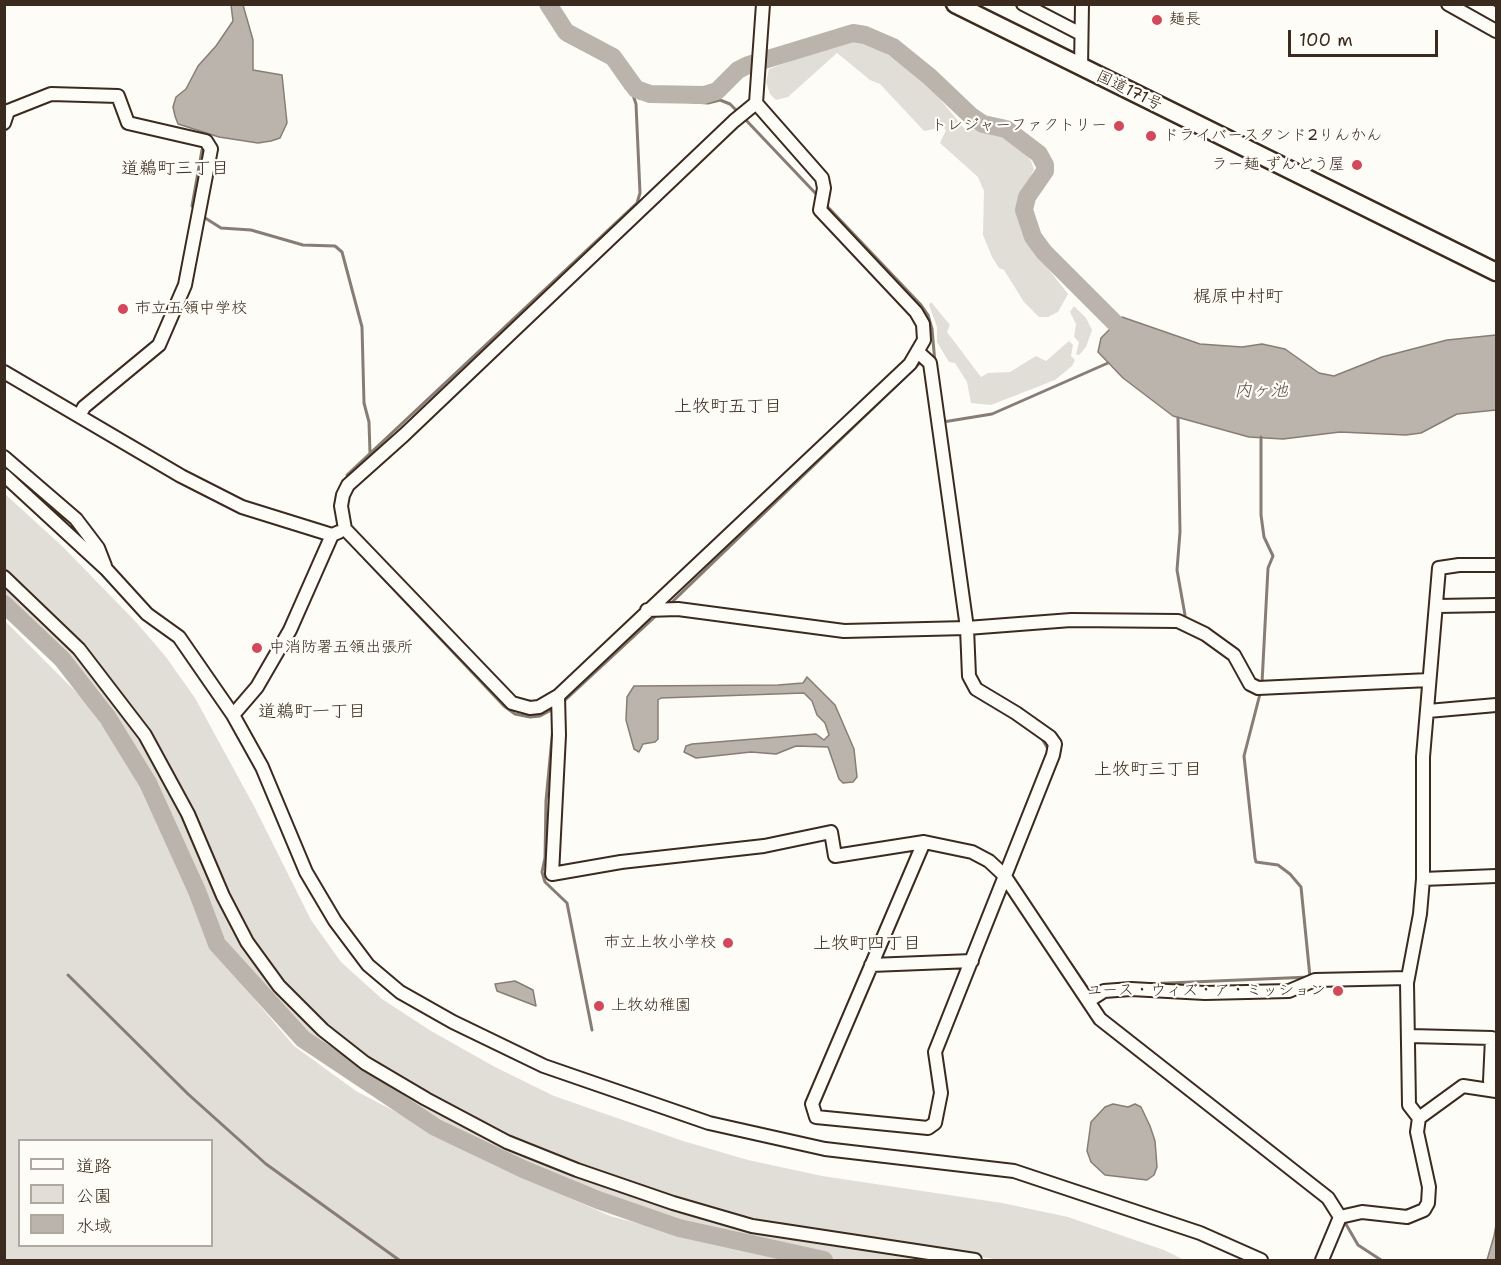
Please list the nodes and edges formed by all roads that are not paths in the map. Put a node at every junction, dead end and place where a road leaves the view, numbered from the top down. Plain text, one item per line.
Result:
1 (763, 4) edge
2 (955, 4) edge
3 (1023, 4) edge
4 (1082, 4) edge
5 (1448, 4) edge
6 (1497, 31) edge
7 (1081, 34) junction
8 (1081, 68) junction
9 (756, 103) junction
10 (4, 123) edge
11 (1497, 272) edge
12 (918, 352) junction
13 (4, 372) edge
14 (79, 416) junction
15 (4, 457) edge
16 (4, 475) edge
17 (345, 529) junction
18 (332, 535) junction
19 (1497, 565) edge
20 (106, 569) junction
21 (4, 577) edge
22 (1497, 605) edge
23 (1437, 606) junction
24 (647, 610) junction
25 (968, 628) junction
26 (1429, 680) junction
27 (558, 696) junction
28 (1497, 705) edge
29 (1428, 711) junction
30 (233, 715) junction
31 (924, 842) junction
32 (1004, 874) junction
33 (1497, 876) edge
34 (1423, 879) junction
35 (972, 961) junction
36 (871, 965) junction
37 (1408, 978) junction
38 (1090, 1000) junction
39 (1409, 1036) junction
40 (1493, 1086) edge
41 (1419, 1118) junction
42 (1340, 1216) junction
43 (975, 1260) edge
44 (1262, 1260) edge
45 (1322, 1260) edge

1 - 9 street
2 - 8 highway, 国道171号
3 - 7 street
4 - 7 street
5 - 6 street
7 - 8 street
8 - 11 highway, 国道171号
9 - 12 street
9 - 17 street
10 - 14 street
12 - 24 street
12 - 25 street
13 - 14 street
14 - 18 street
15 - 20 street
16 - 20 street
17 - 18 street
17 - 27 street
18 - 30 street
19 - 23 street
20 - 30 street
21 - 43 street
22 - 23 street
23 - 26 street
24 - 25 street
24 - 27 street
25 - 26 street
25 - 32 street
26 - 29 street
27 - 31 street
28 - 29 street
29 - 34 street
30 - 44 street
31 - 32 street
31 - 36 street
32 - 35 street
32 - 38 street
33 - 34 street
34 - 37 street
35 - 36 street
35 - 36 street
37 - 38 street
37 - 39 street
38 - 42 street
39 - 40 street
39 - 41 street
40 - 41 street
41 - 42 street
42 - 45 street

